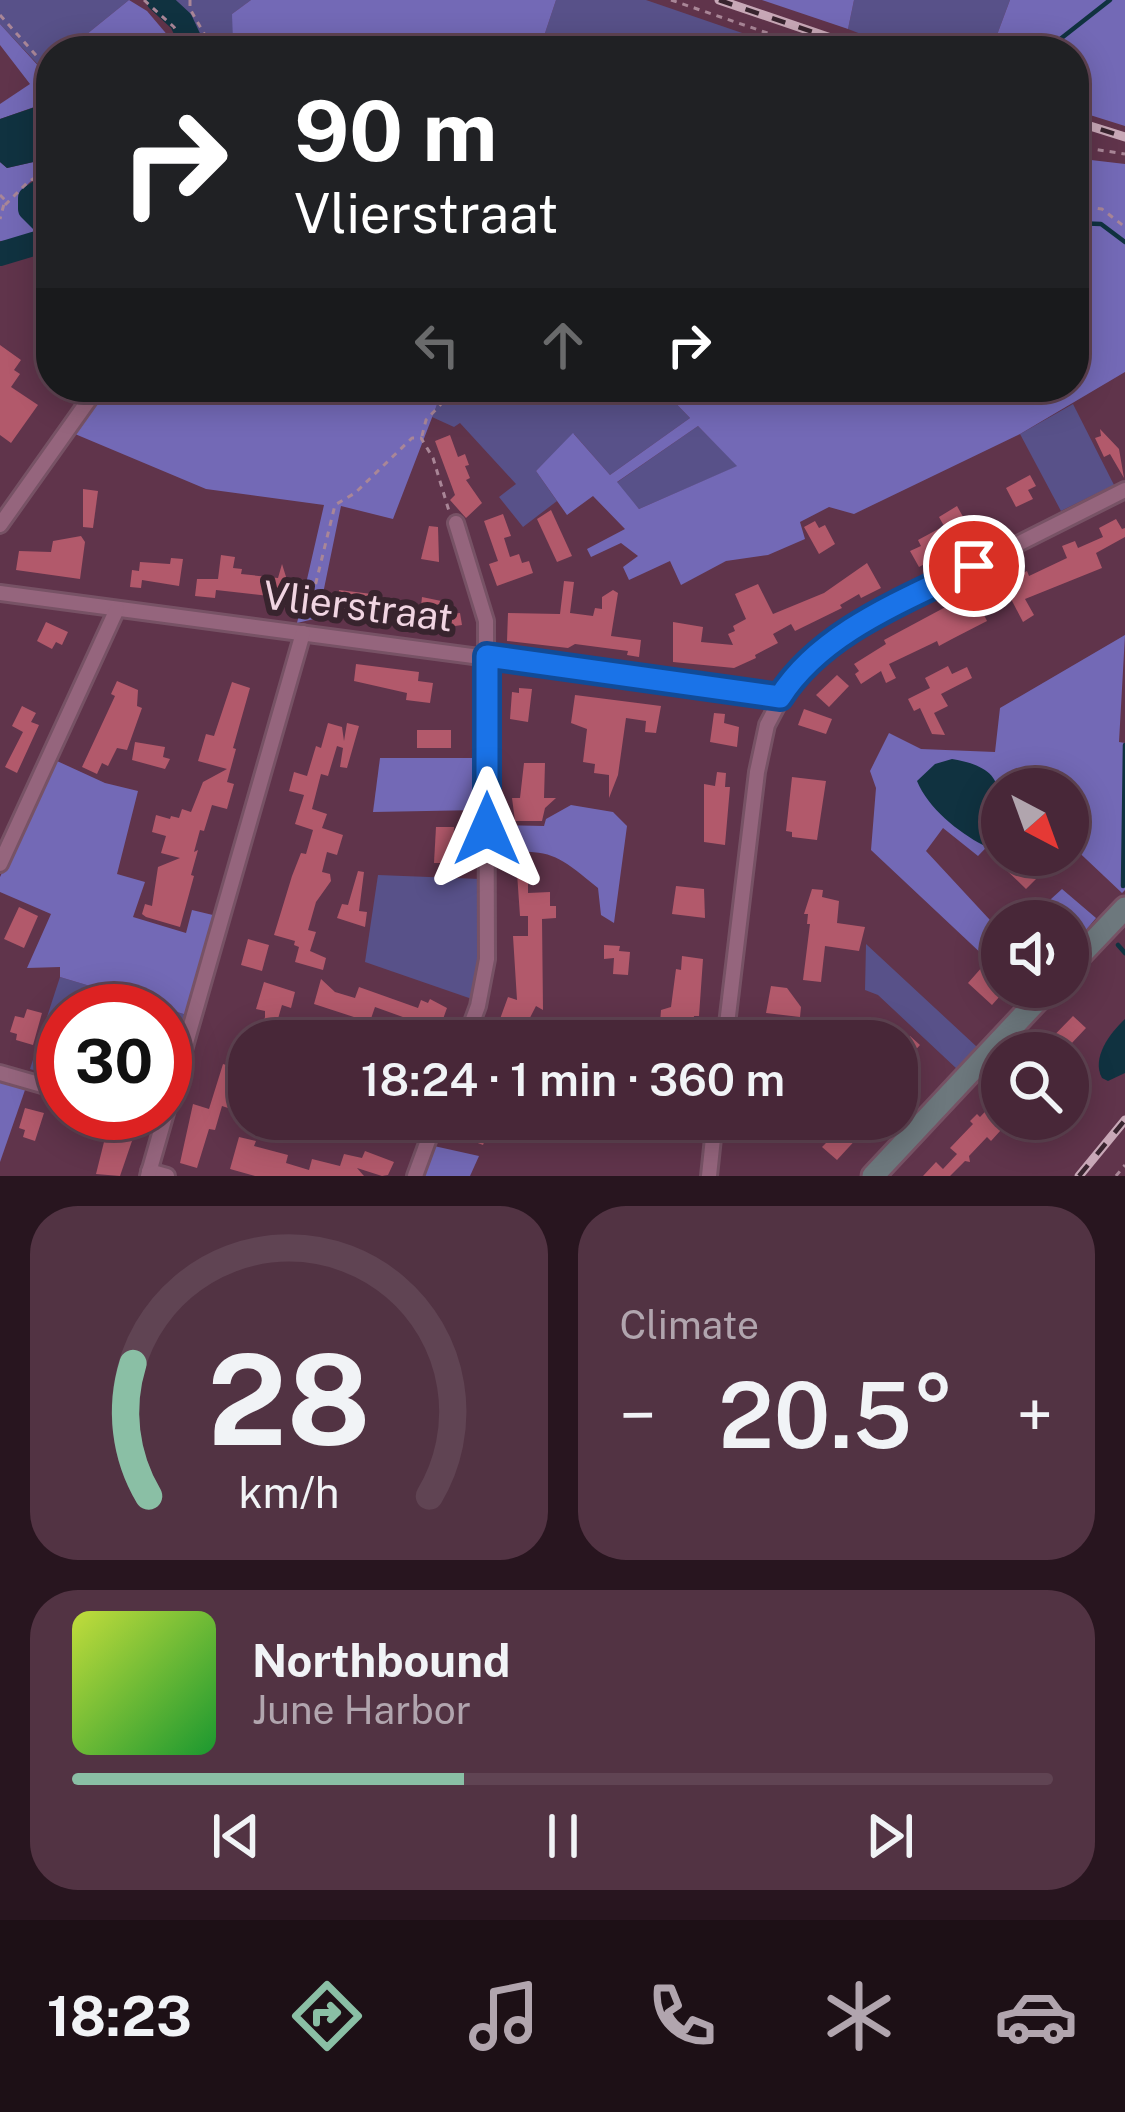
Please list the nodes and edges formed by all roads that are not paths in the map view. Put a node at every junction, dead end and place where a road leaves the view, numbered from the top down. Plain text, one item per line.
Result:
1 (87, 402) edge
2 (1125, 490) edge
3 (456, 523) road end
4 (0, 525) edge
5 (0, 593) edge
6 (117, 609) junction
7 (303, 633) junction
8 (487, 656) junction
9 (780, 697) junction
10 (0, 864) edge
11 (1125, 908) edge
12 (1089, 946) edge
13 (1030, 1008) edge
14 (473, 1020) edge
15 (727, 1020) edge
16 (192, 1022) edge
17 (0, 1073) edge
18 (36, 1083) edge
19 (158, 1140) edge
20 (428, 1140) edge
21 (713, 1140) edge
22 (148, 1173) edge
23 (167, 1176) edge
24 (415, 1176) edge
25 (709, 1176) edge
26 (873, 1176) edge

1 - 4 street
2 - 9 street
3 - 8 street
5 - 6 street, Vlierstraat
6 - 7 street, Vlierstraat
6 - 10 street
7 - 8 street, Vlierstraat
7 - 16 street
8 - 9 street, Vlierstraat
8 - 14 street
9 - 15 street
11 - 12 street
13 - 26 street
17 - 18 street
19 - 22 street
20 - 24 street
21 - 25 street
22 - 23 street

